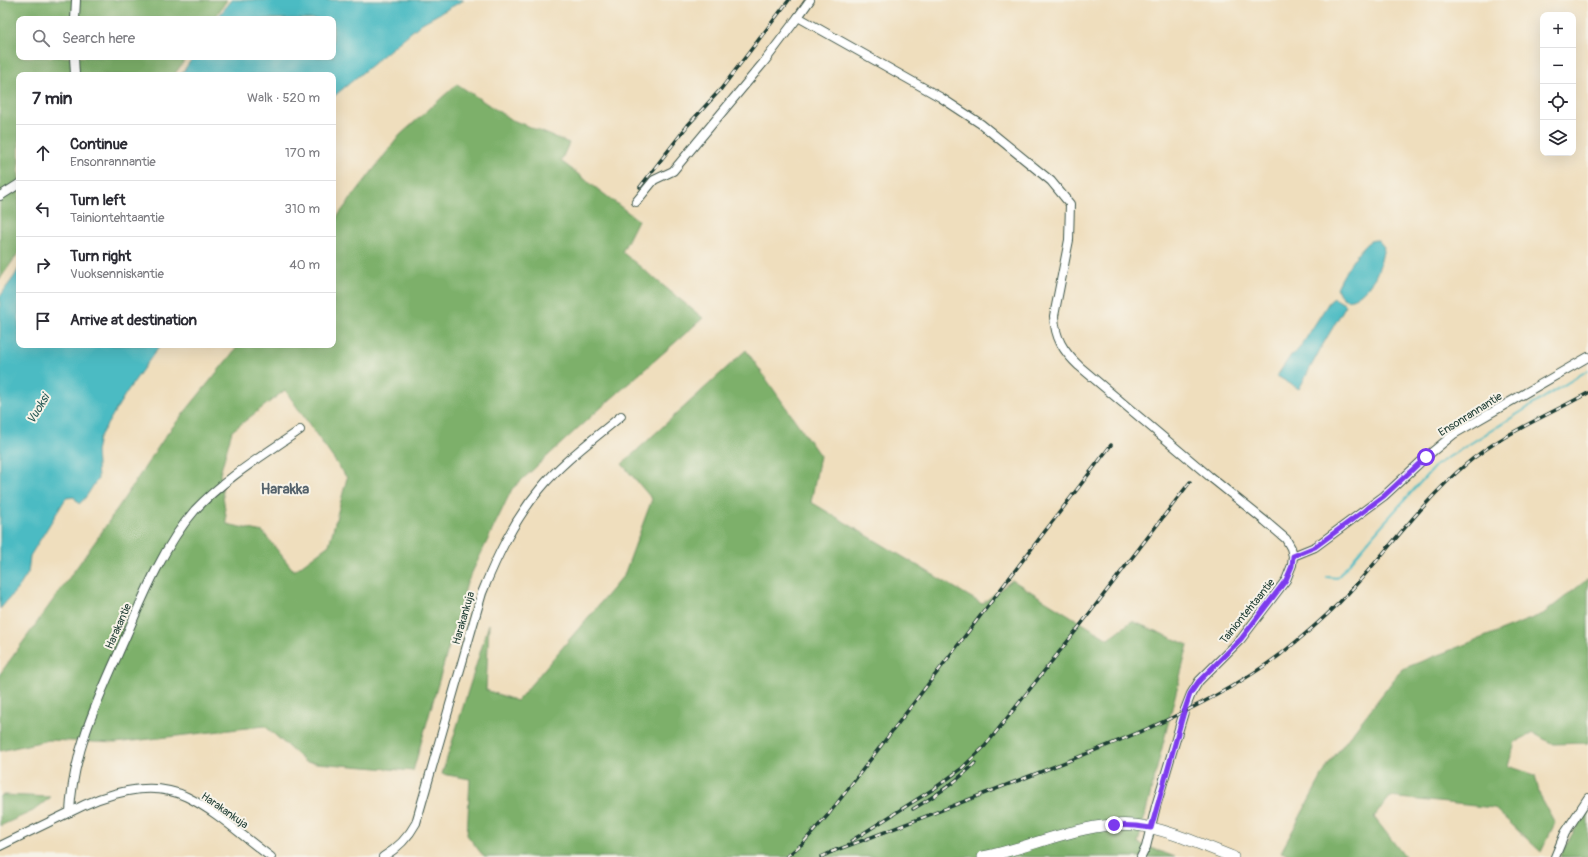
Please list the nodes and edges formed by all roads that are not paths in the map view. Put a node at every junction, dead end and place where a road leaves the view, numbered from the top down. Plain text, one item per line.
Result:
1 (76, 0) edge
2 (810, 0) edge
3 (74, 16) edge
4 (798, 16) junction
5 (74, 60) edge
6 (75, 72) edge
7 (16, 186) edge
8 (0, 196) edge
9 (636, 202) dead end
10 (1588, 357) edge
11 (621, 416) dead end
12 (300, 430) dead end
13 (1293, 556) junction
14 (1588, 798) edge
15 (70, 812) junction
16 (1151, 828) junction
17 (0, 846) edge
18 (271, 857) edge
19 (383, 857) edge
20 (983, 857) edge
21 (1141, 857) edge
22 (1233, 857) edge
23 (1555, 857) edge

1 - 3 street
2 - 4 street
4 - 9 street
4 - 13 street
5 - 6 street
7 - 8 street
10 - 13 street, Ensonrannantie
11 - 19 street, Harakankuja
12 - 15 street, Harakantie
13 - 16 street, Tainiontehtaantie
14 - 23 street
15 - 17 street
15 - 18 street, Harakankuja
16 - 20 street
16 - 21 street, Tainiontehtaantie
16 - 22 street

